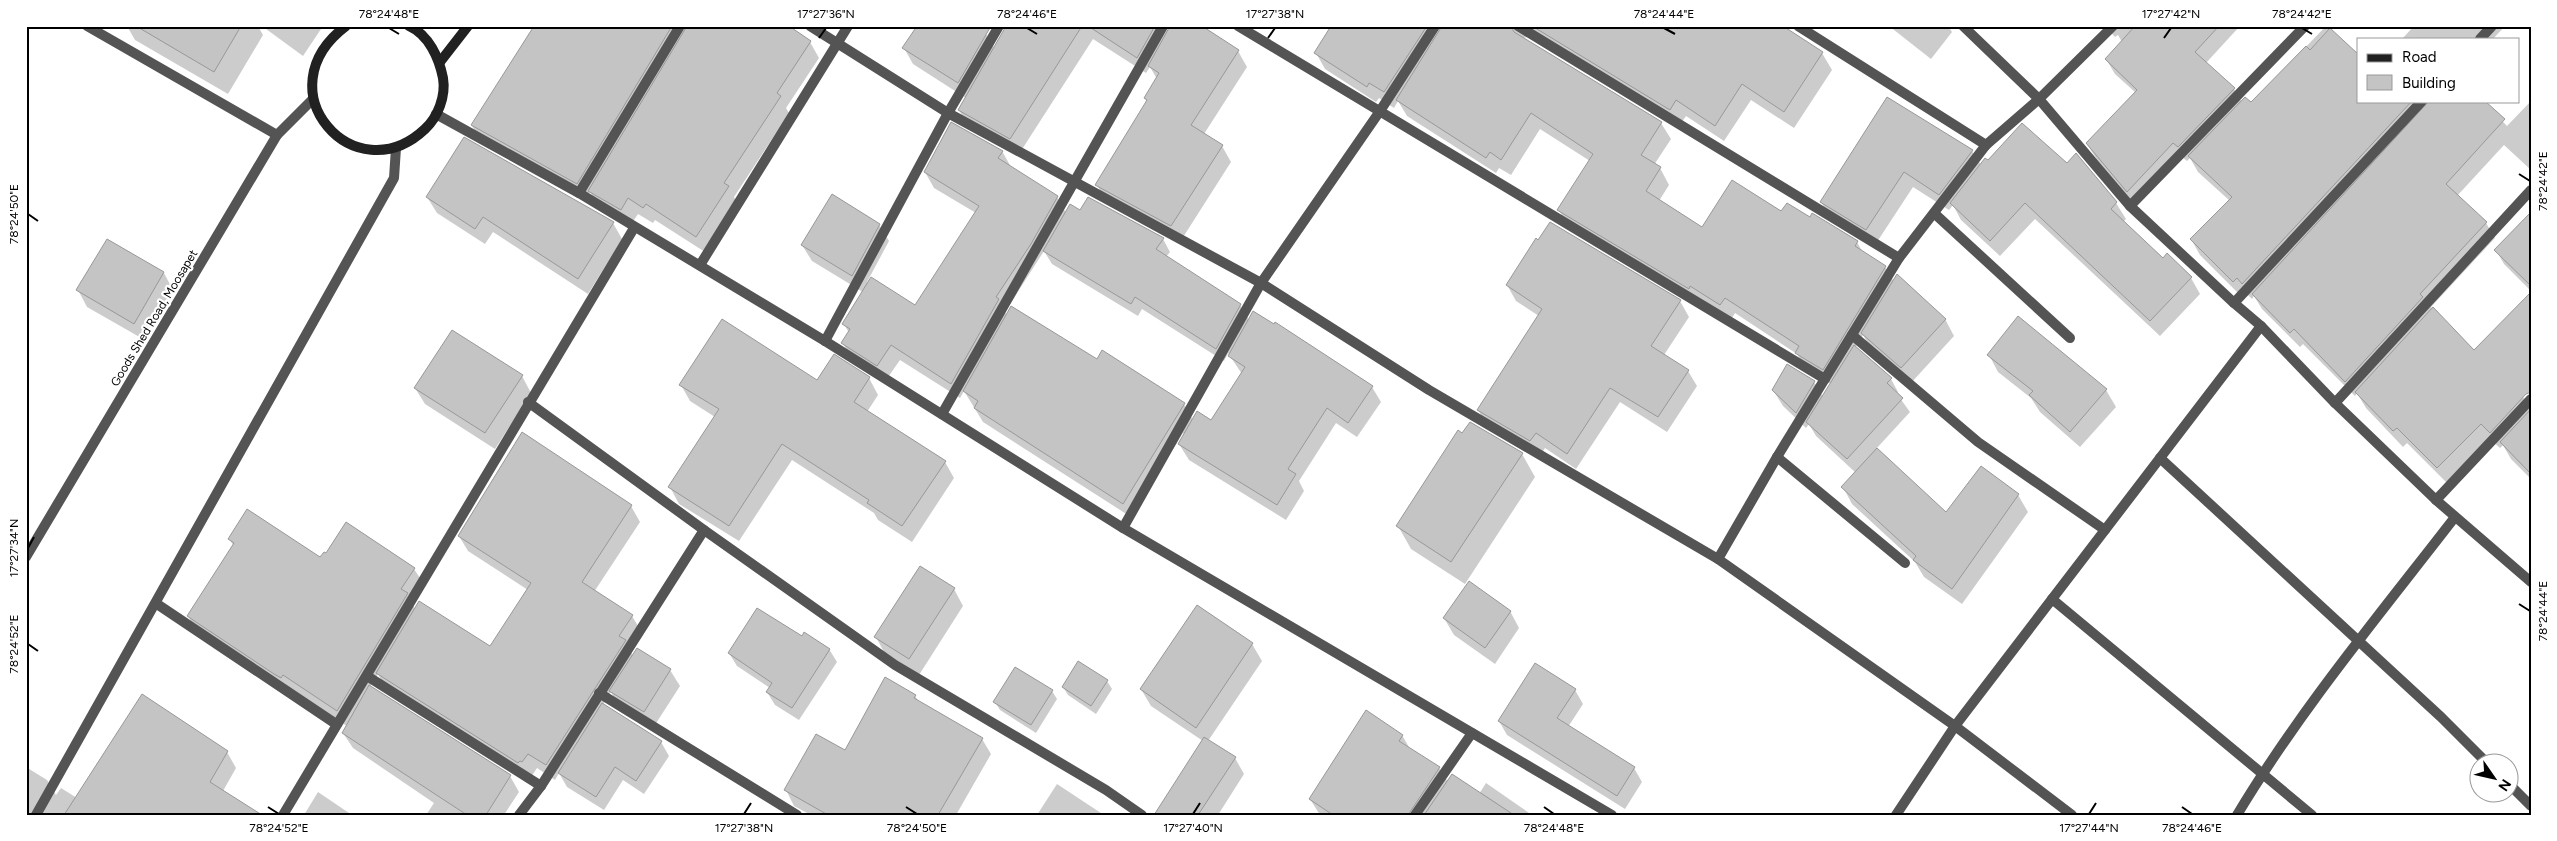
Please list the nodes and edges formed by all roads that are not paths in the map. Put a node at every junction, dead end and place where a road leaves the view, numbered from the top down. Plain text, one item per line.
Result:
1 (87, 26) edge
2 (346, 26) edge
3 (409, 26) edge
4 (468, 26) edge
5 (680, 26) edge
6 (810, 26) edge
7 (848, 26) edge
8 (1000, 26) edge
9 (1163, 26) edge
10 (1238, 26) edge
11 (1435, 26) edge
12 (1518, 26) edge
13 (1798, 26) edge
14 (1963, 26) edge
15 (2113, 26) edge
16 (2305, 26) edge
17 (2492, 26) edge
18 (2481, 38) edge
19 (838, 44) junction
20 (440, 62) junction
21 (313, 99) junction
22 (2039, 99) junction
23 (2421, 102) edge
24 (1380, 112) junction
25 (948, 113) junction
26 (436, 114) junction
27 (277, 135) junction
28 (1986, 145) junction
29 (396, 148) junction
30 (1074, 183) junction
31 (2531, 190) edge
32 (579, 193) junction
33 (2130, 206) junction
34 (1935, 214) junction
35 (634, 228) junction
36 (1899, 258) junction
37 (700, 265) junction
38 (1261, 283) junction
39 (2234, 303) junction
40 (2262, 326) junction
41 (1852, 335) junction
42 (2070, 338) dead end
43 (825, 341) junction
44 (1825, 379) junction
45 (2531, 399) edge
46 (528, 402) junction
47 (2335, 402) junction
48 (942, 414) junction
49 (1777, 457) junction
50 (2160, 458) junction
51 (2436, 500) junction
52 (2455, 517) junction
53 (1123, 528) junction
54 (704, 530) junction
55 (2105, 530) junction
56 (26, 557) edge
57 (1718, 559) junction
58 (1905, 563) dead end
59 (2531, 582) edge
60 (2052, 599) junction
61 (157, 604) junction
62 (2359, 641) junction
63 (367, 676) junction
64 (599, 693) junction
65 (336, 724) junction
66 (1954, 726) junction
67 (1472, 733) junction
68 (2478, 754) edge
69 (2262, 773) junction
70 (541, 786) junction
71 (2520, 795) edge
72 (2531, 806) edge
73 (36, 815) edge
74 (283, 815) edge
75 (519, 815) edge
76 (797, 815) edge
77 (1142, 815) edge
78 (1415, 815) edge
79 (1612, 815) edge
80 (1896, 815) edge
81 (2072, 815) edge
82 (2237, 815) edge
83 (2312, 815) edge

1 - 27 street
2 - 21 street
3 - 20 street
4 - 20 street
5 - 32 street
6 - 19 street
7 - 19 street
8 - 25 street
9 - 30 street
10 - 24 street
11 - 24 street
12 - 36 street
13 - 28 street
14 - 22 street
15 - 22 street
16 - 33 street
17 - 18 street
19 - 25 street
19 - 37 street
20 - 26 street
21 - 27 street, Goods Shed Road, Moosapet
21 - 29 street
22 - 28 street
22 - 33 street
23 - 39 street
24 - 38 street
24 - 44 street
25 - 30 street
25 - 43 street
26 - 29 street
26 - 32 street
27 - 56 street, Goods Shed Road, Moosapet
28 - 34 street
29 - 61 street
30 - 38 street
30 - 48 street
31 - 47 street
32 - 35 street
33 - 39 street
34 - 36 street
34 - 42 street
35 - 37 street
35 - 46 street
36 - 41 street
37 - 43 street
38 - 53 street
38 - 57 street
39 - 40 street
40 - 47 street
40 - 50 street
41 - 44 street
41 - 55 street
43 - 48 street
44 - 49 street
45 - 51 street
46 - 54 street
46 - 63 street
47 - 51 street
48 - 53 street
49 - 57 street
49 - 58 street
50 - 55 street
50 - 62 street
51 - 52 street
52 - 59 street
52 - 62 street
53 - 67 street
54 - 64 street
54 - 77 street
55 - 60 street
57 - 66 street
60 - 66 street
60 - 69 street
61 - 65 street
61 - 73 street
62 - 68 street
62 - 69 street
63 - 65 street
63 - 70 street
64 - 70 street
64 - 76 street
65 - 74 street
66 - 80 street
66 - 81 street
67 - 78 street
67 - 79 street
69 - 82 street
69 - 83 street
70 - 75 street
71 - 72 street

